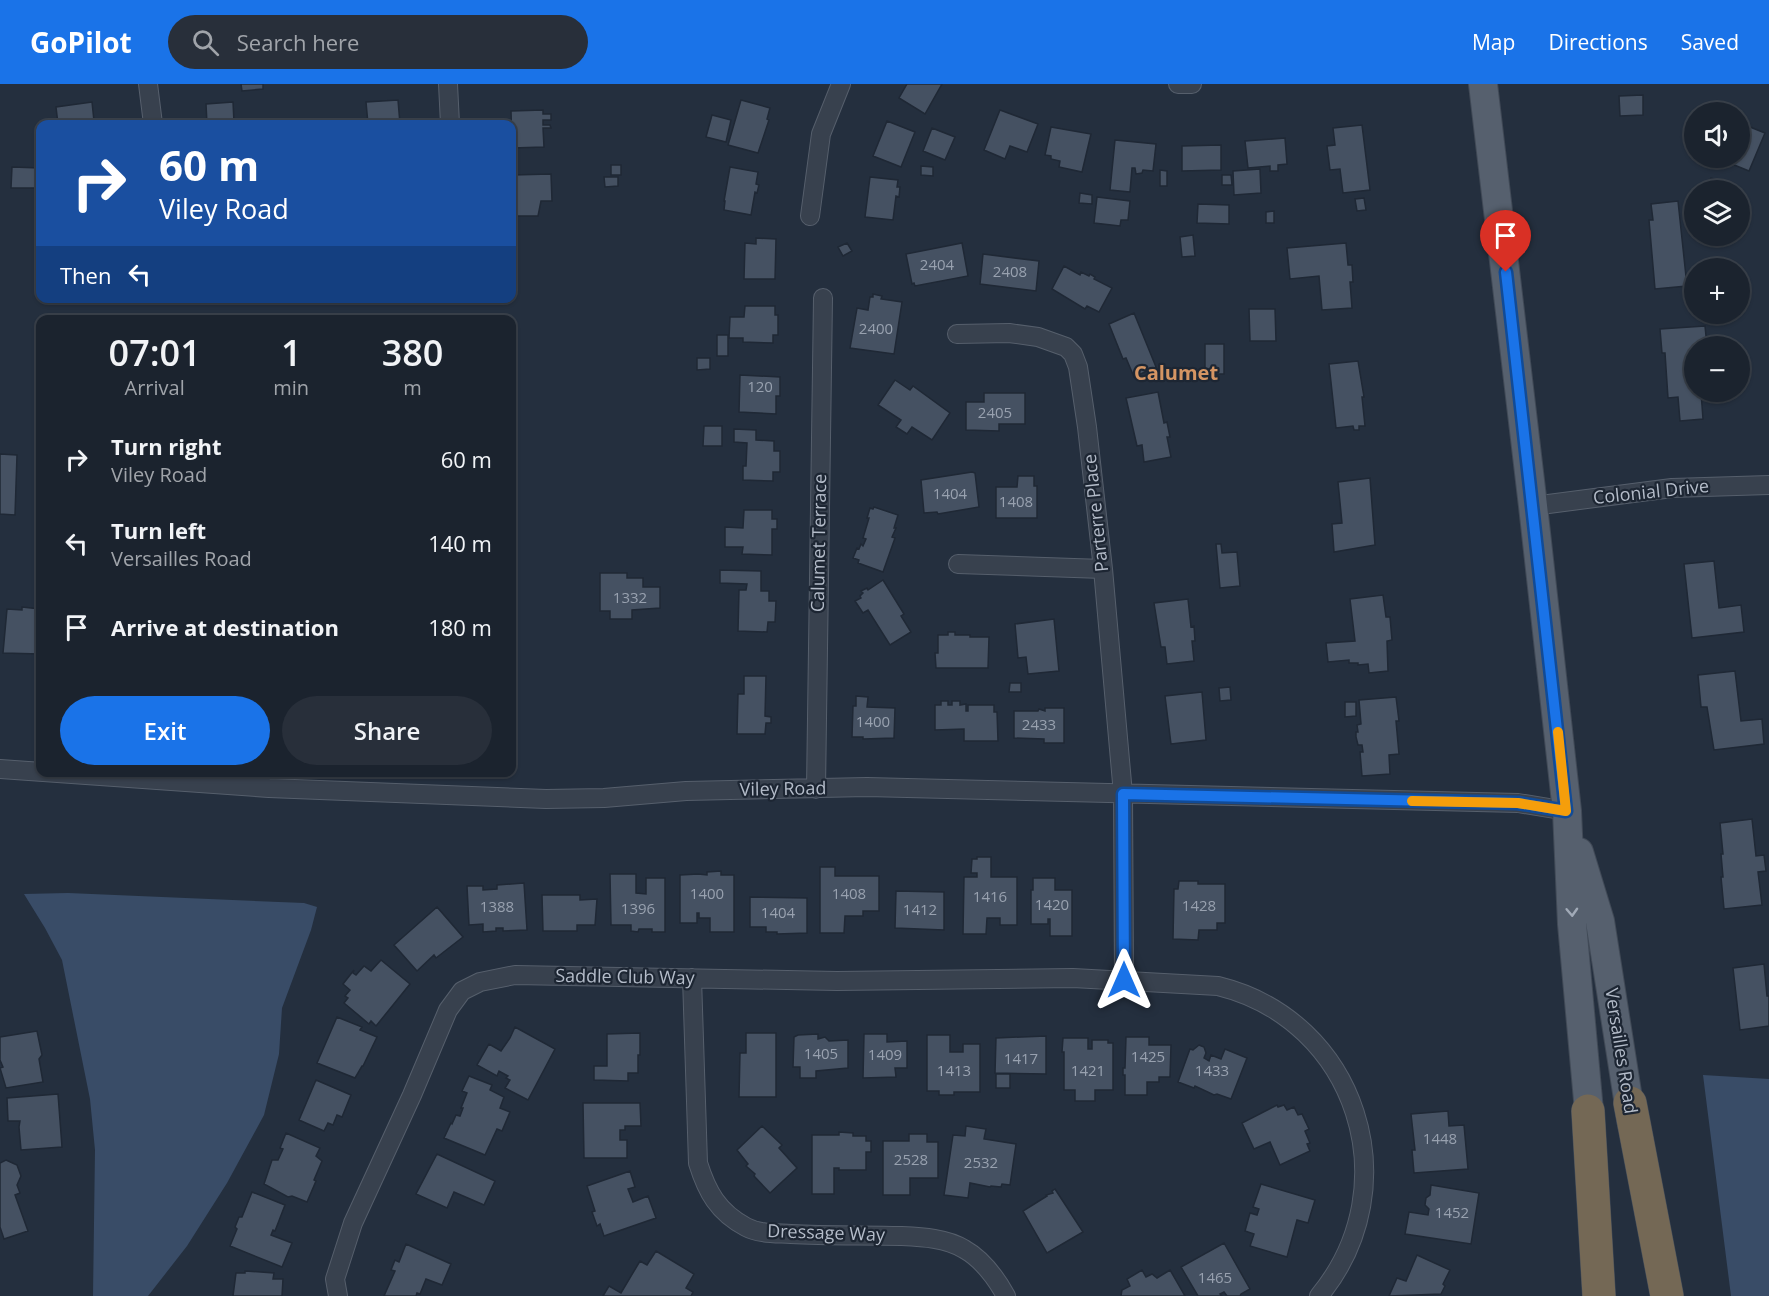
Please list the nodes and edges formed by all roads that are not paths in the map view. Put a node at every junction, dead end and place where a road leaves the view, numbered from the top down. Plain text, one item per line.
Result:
1 (148, 84) edge
2 (448, 84) edge
3 (841, 84) edge
4 (1178, 84) edge
5 (1192, 84) edge
6 (1483, 84) edge
7 (152, 120) edge
8 (450, 120) edge
9 (810, 216) dead end
10 (823, 298) dead end
11 (957, 334) dead end
12 (1769, 485) edge
13 (1533, 506) junction
14 (958, 564) dead end
15 (1103, 569) junction
16 (0, 769) edge
17 (36, 772) edge
18 (114, 777) edge
19 (816, 789) junction
20 (1123, 794) junction
21 (1566, 811) junction
22 (692, 978) junction
23 (1124, 980) junction
24 (1630, 1103) junction
25 (1588, 1111) junction
26 (338, 1296) edge
27 (1006, 1296) edge
28 (1318, 1296) edge
29 (1599, 1296) edge
30 (1610, 1296) edge
31 (1653, 1296) edge
32 (1667, 1296) edge

1 - 7 street
2 - 8 street
3 - 9 street
4 - 5 street
6 - 13 main road, Versailles Road
10 - 19 street, Calumet Terrace
11 - 15 street, Parterre Place
12 - 13 street, Colonial Drive
13 - 21 main road, Versailles Road
14 - 15 street
15 - 20 street, Parterre Place
16 - 17 street, Viley Road
18 - 19 street, Viley Road
19 - 20 street, Viley Road
20 - 21 street, Viley Road
20 - 23 street
21 - 24 main road, Versailles Road
21 -> 25 main road, Versailles Road
22 - 23 street, Saddle Club Way
22 - 26 street, Saddle Club Way
22 - 27 street, Dressage Way
23 - 28 street, Saddle Club Way
24 - 31 main road, Versailles Road
24 - 32 highway
25 - 29 highway
25 - 30 main road, Versailles Road

